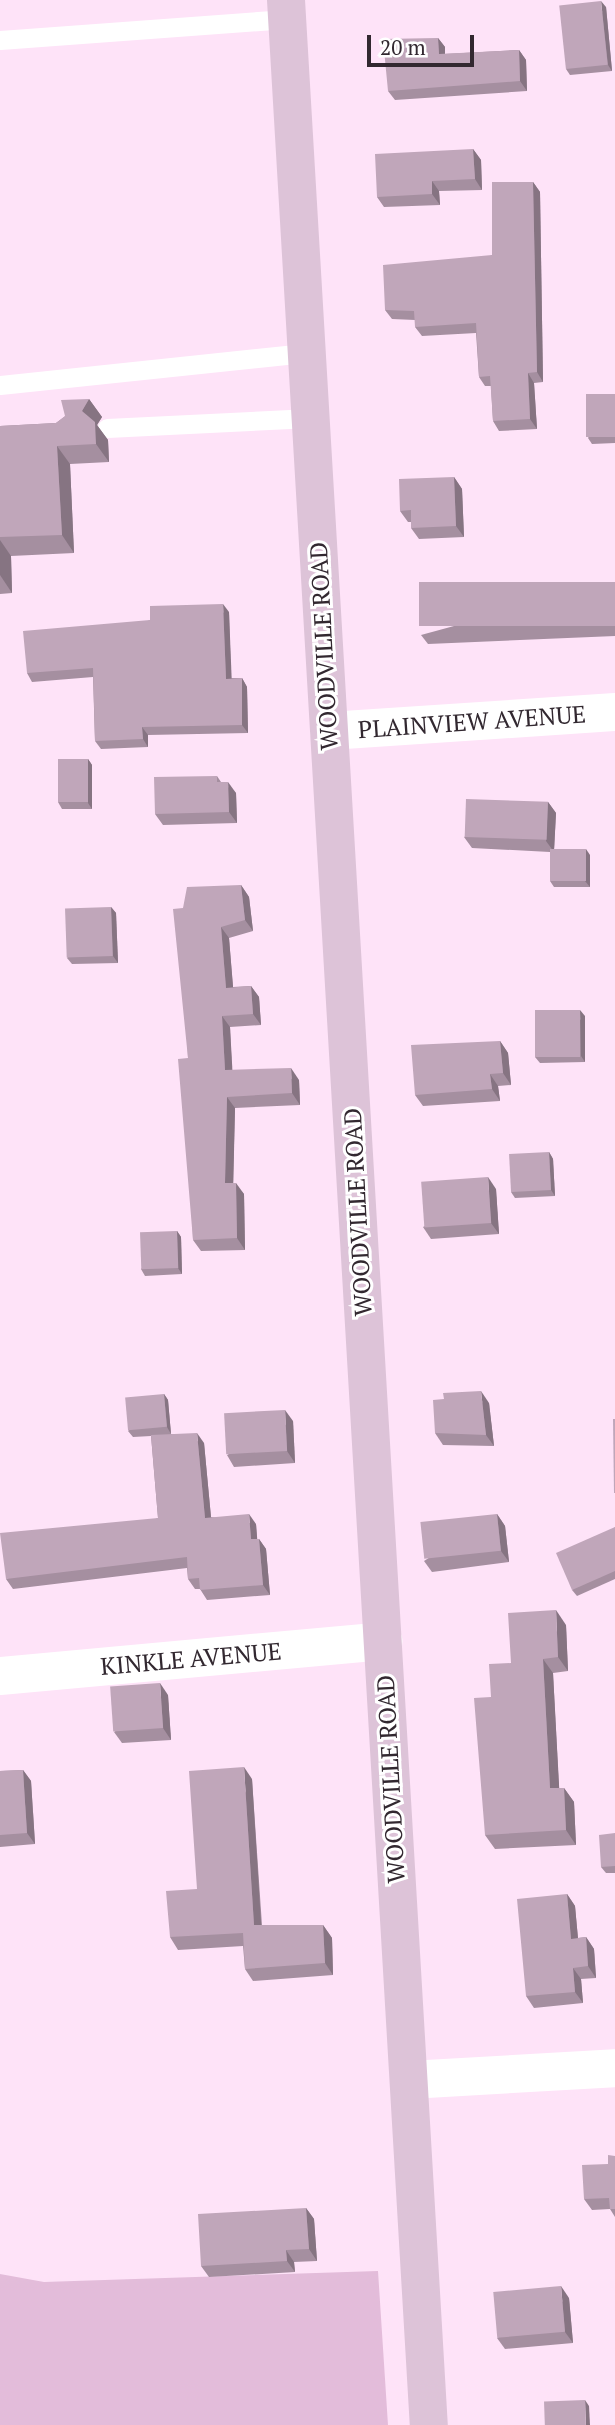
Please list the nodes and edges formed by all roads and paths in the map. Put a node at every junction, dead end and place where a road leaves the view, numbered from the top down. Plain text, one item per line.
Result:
1 (287, 10) edge
2 (0, 40) edge
3 (307, 353) junction
4 (0, 385) edge
5 (311, 418) junction
6 (107, 428) dead end
7 (615, 712) edge
8 (329, 731) junction
9 (383, 1641) junction
10 (0, 1676) edge
11 (615, 2068) edge
12 (409, 2080) junction
13 (429, 2425) edge

1 - 2 lane
1 - 3 street, WOODVILLE ROAD
3 - 4 lane
3 - 5 street, WOODVILLE ROAD
5 - 6 lane
5 - 8 street, WOODVILLE ROAD
7 - 8 street, PLAINVIEW AVENUE
8 - 9 street, WOODVILLE ROAD
9 - 10 street, KINKLE AVENUE
9 - 12 street, WOODVILLE ROAD
11 - 12 street
12 - 13 street, WOODVILLE ROAD

